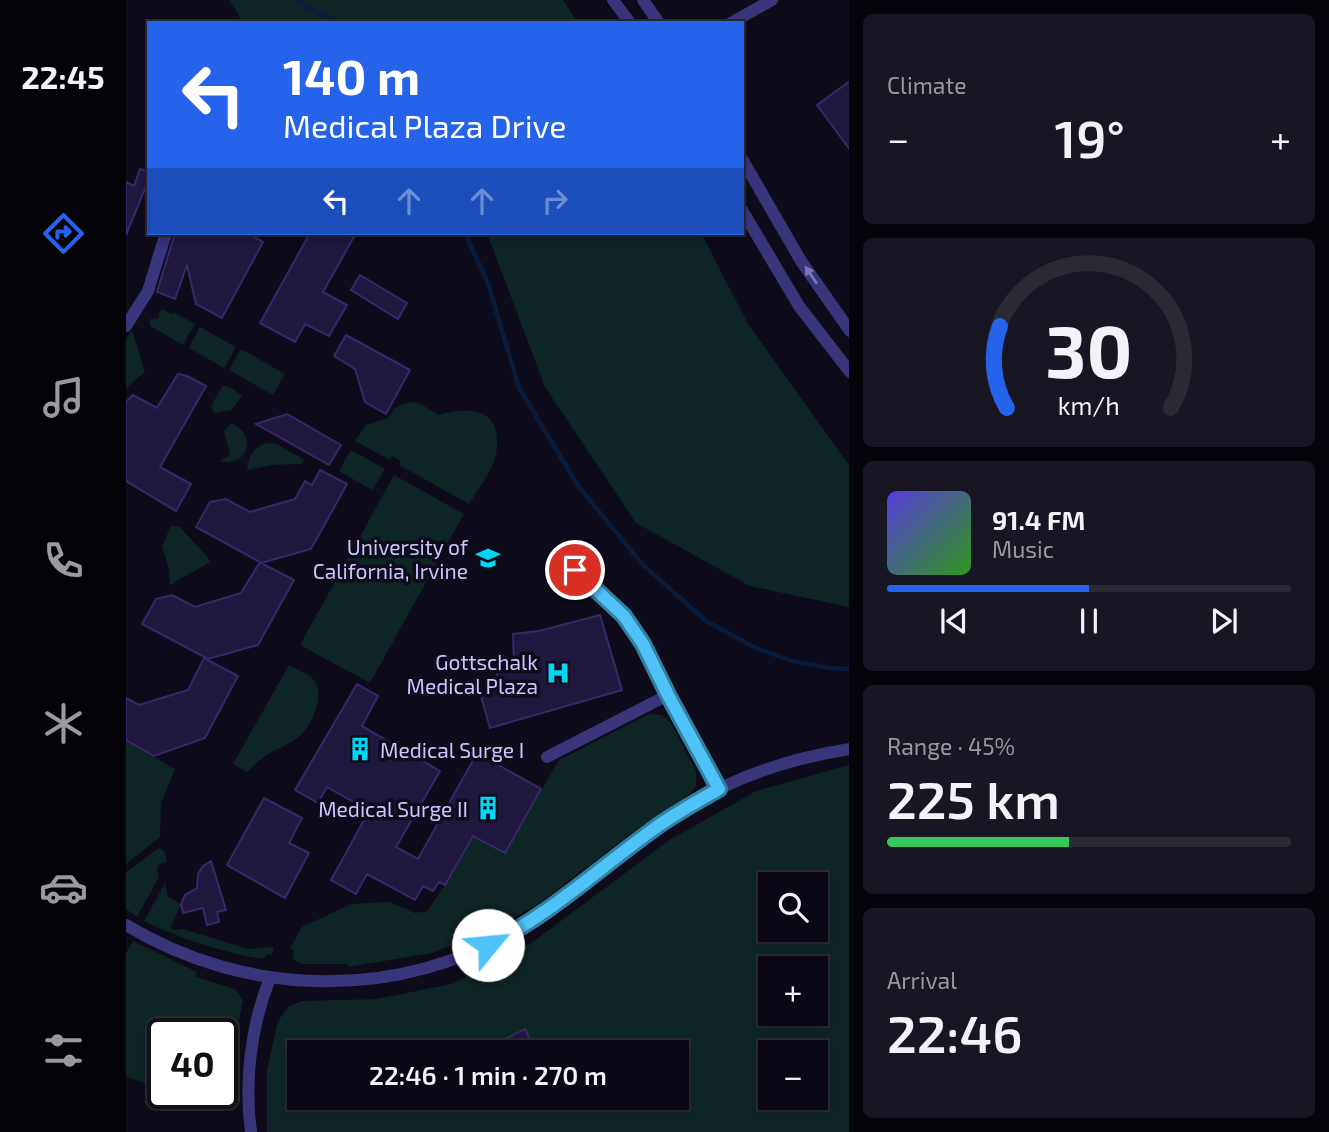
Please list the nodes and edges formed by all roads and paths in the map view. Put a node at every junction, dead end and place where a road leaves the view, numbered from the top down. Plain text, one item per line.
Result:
1 (613, 0) edge
2 (643, 0) edge
3 (772, 0) edge
4 (629, 21) edge
5 (658, 21) edge
6 (735, 21) edge
7 (744, 162) edge
8 (744, 213) edge
9 (165, 235) edge
10 (126, 326) edge
11 (849, 331) edge
12 (849, 372) edge
13 (575, 570) dead end
14 (668, 695) junction
15 (849, 749) edge
16 (547, 757) dead end
17 (719, 789) junction
18 (126, 925) edge
19 (270, 978) junction
20 (251, 1132) edge

1 - 4 street
2 - 5 street
3 - 6 street
11 -> 7 street
8 - 12 street
9 - 10 street
13 - 14 street
14 - 16 street
14 - 17 street
15 - 17 street
17 - 19 street
18 - 19 street
19 - 20 street

